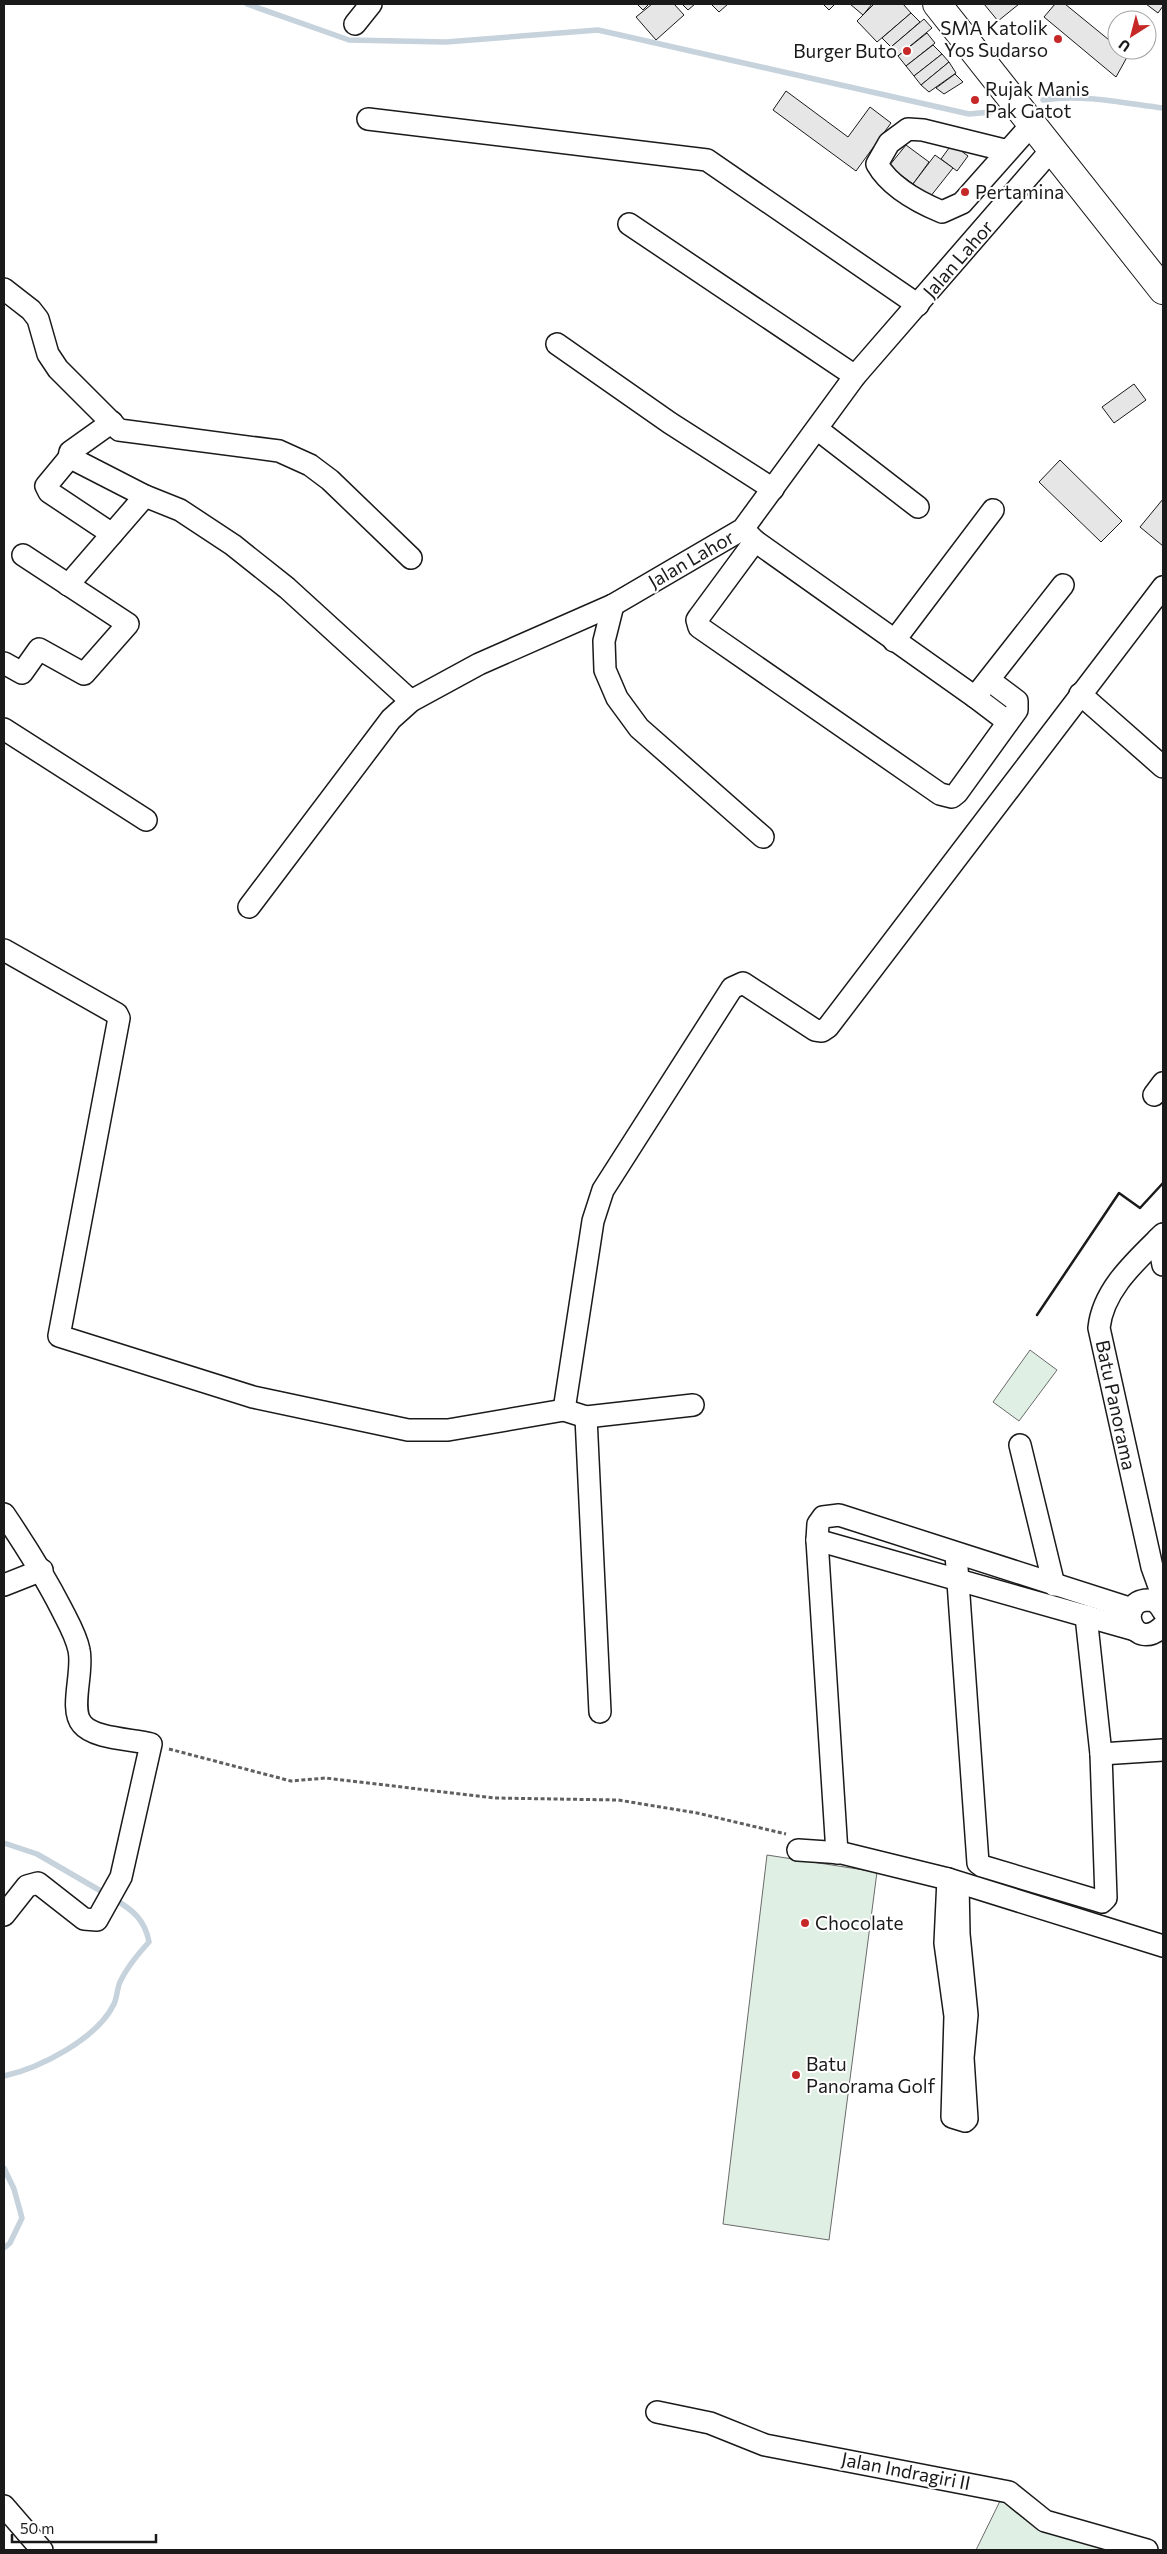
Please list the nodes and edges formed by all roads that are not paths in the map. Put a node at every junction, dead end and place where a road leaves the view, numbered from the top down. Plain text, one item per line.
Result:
1 (371, 4) edge
2 (937, 4) edge
3 (355, 24) dead end
4 (368, 119) dead end
5 (1033, 122) junction
6 (1053, 148) junction
7 (1008, 151) junction
8 (629, 224) dead end
9 (4, 289) edge
10 (1163, 290) edge
11 (918, 306) junction
12 (558, 344) dead end
13 (855, 376) junction
14 (112, 422) junction
15 (817, 429) junction
16 (70, 458) junction
17 (773, 489) junction
18 (144, 496) junction
19 (918, 507) dead end
20 (993, 510) dead end
21 (112, 534) junction
22 (749, 535) junction
23 (23, 555) dead end
24 (411, 558) dead end
25 (68, 585) junction
26 (1063, 585) dead end
27 (1163, 587) edge
28 (613, 605) junction
29 (894, 641) junction
30 (4, 663) edge
31 (989, 680) junction
32 (1080, 694) junction
33 (975, 697) junction
34 (411, 700) junction
35 (1008, 722) junction
36 (4, 728) edge
37 (1163, 767) edge
38 (146, 820) dead end
39 (763, 837) dead end
40 (249, 907) dead end
41 (4, 950) edge
42 (1161, 1236) edge
43 (1163, 1265) edge
44 (693, 1405) dead end
45 (564, 1410) junction
46 (586, 1417) junction
47 (1020, 1445) dead end
48 (4, 1514) edge
49 (818, 1540) junction
50 (956, 1554) junction
51 (42, 1570) junction
52 (956, 1580) junction
53 (4, 1585) edge
54 (1054, 1585) junction
55 (1159, 1599) edge
56 (1132, 1609) junction
57 (1086, 1616) junction
58 (1163, 1626) edge
59 (1135, 1630) junction
60 (600, 1712) dead end
61 (1163, 1750) edge
62 (1101, 1754) junction
63 (797, 1842) road end
64 (837, 1853) junction
65 (953, 1881) junction
66 (4, 1915) edge
67 (1163, 1946) edge
68 (657, 2412) dead end
69 (4, 2506) edge
70 (42, 2550) edge
71 (1147, 2550) edge

1 - 3 street
2 - 5 main road
4 - 11 street
5 - 6 main road
5 - 7 street
6 - 10 main road
6 - 11 street, Jalan Lahor
7 - 7 street
8 - 13 street
9 - 14 street
11 - 13 street, Jalan Lahor
12 - 17 street
13 - 15 street, Jalan Lahor
14 - 16 street
14 - 24 street
15 - 17 street, Jalan Lahor
15 - 19 street
16 - 18 street
16 - 21 street
17 - 22 street, Jalan Lahor
18 - 21 street
18 - 34 street
20 - 29 street
21 - 25 street
22 - 28 street, Jalan Lahor
22 - 29 street
22 - 35 street
23 - 25 street
25 - 30 street
26 - 31 street
27 - 32 street
28 - 34 street, Jalan Lahor
28 - 39 street
29 - 33 street
31 - 33 street
31 - 35 street
32 - 37 street
32 - 45 street
33 - 35 street
34 - 40 street, Jalan Lahor
36 - 38 street
41 - 45 street
42 - 43 street
42 - 55 street, Batu Panorama
44 - 46 street
45 - 46 street
46 - 60 street
47 - 54 street
48 - 51 street
49 - 50 street
49 - 52 street
49 - 64 street
50 - 52 street
50 - 54 street
51 - 53 street
51 - 66 street
52 - 57 street
52 - 62 street
54 - 56 street
55 - 56 street
56 - 59 street
57 - 59 street
57 - 62 street
58 - 59 street
61 - 62 street
63 - 64 street
64 - 65 street
65 - 65 street
65 - 67 street
68 - 71 street, Jalan Indragiri II
69 - 70 street

